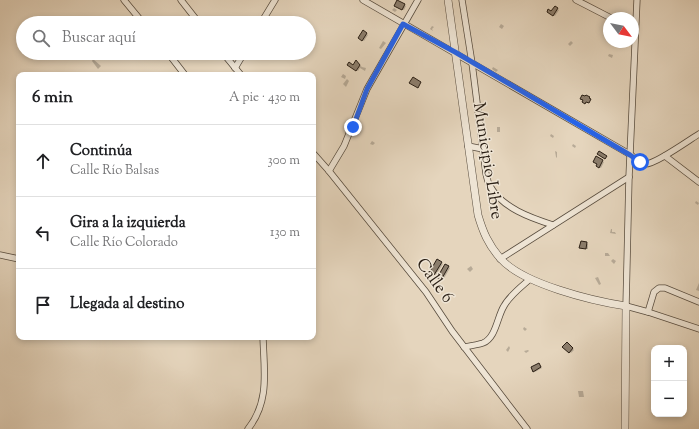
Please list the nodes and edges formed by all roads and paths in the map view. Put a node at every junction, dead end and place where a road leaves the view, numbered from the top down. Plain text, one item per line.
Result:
1 (124, 0) edge
2 (181, 0) edge
3 (275, 0) edge
4 (363, 0) edge
5 (418, 0) edge
6 (448, 0) edge
7 (462, 0) edge
8 (576, 0) edge
9 (636, 0) edge
10 (635, 12) edge
11 (603, 14) edge
12 (137, 16) edge
13 (194, 16) edge
14 (266, 16) edge
15 (403, 24) junction
16 (633, 48) edge
17 (455, 52) junction
18 (173, 60) edge
19 (229, 60) edge
20 (240, 60) edge
21 (472, 63) junction
22 (236, 68) junction
23 (183, 72) edge
24 (239, 72) edge
25 (699, 134) edge
26 (468, 146) junction
27 (483, 149) junction
28 (630, 155) junction
29 (316, 156) edge
30 (664, 156) junction
31 (329, 170) junction
32 (629, 177) junction
33 (699, 182) edge
34 (553, 225) junction
35 (0, 255) edge
36 (16, 258) edge
37 (500, 259) junction
38 (530, 279) junction
39 (699, 302) edge
40 (626, 306) junction
41 (648, 312) junction
42 (699, 329) edge
43 (263, 340) edge
44 (464, 347) junction
45 (248, 429) edge
46 (527, 429) edge
47 (625, 429) edge

1 - 12 street
2 - 13 street
3 - 14 street
4 - 15 street
5 - 15 street
6 - 17 street, Municipio Libre
7 - 21 street
8 - 11 street
9 - 10 street
15 - 17 street
15 - 31 street
16 - 28 street
17 - 21 street
17 - 26 street, Municipio Libre
18 - 23 street
19 - 22 street
20 - 22 street
21 - 27 street
21 - 28 street
22 - 24 street
25 - 30 street
26 - 27 street
26 - 37 street, Municipio Libre
27 - 34 street
28 - 30 street
28 - 32 street
29 - 31 street, Calle 6
30 - 33 street
31 - 44 street, Calle 6
32 - 34 street
32 - 40 street
34 - 37 street
35 - 36 street
37 - 38 street, Municipio Libre
38 - 40 street, Municipio Libre
38 - 44 street
39 - 41 street
40 - 41 street
40 - 47 street
41 - 42 street
43 - 45 street
44 - 46 street, Calle 6

